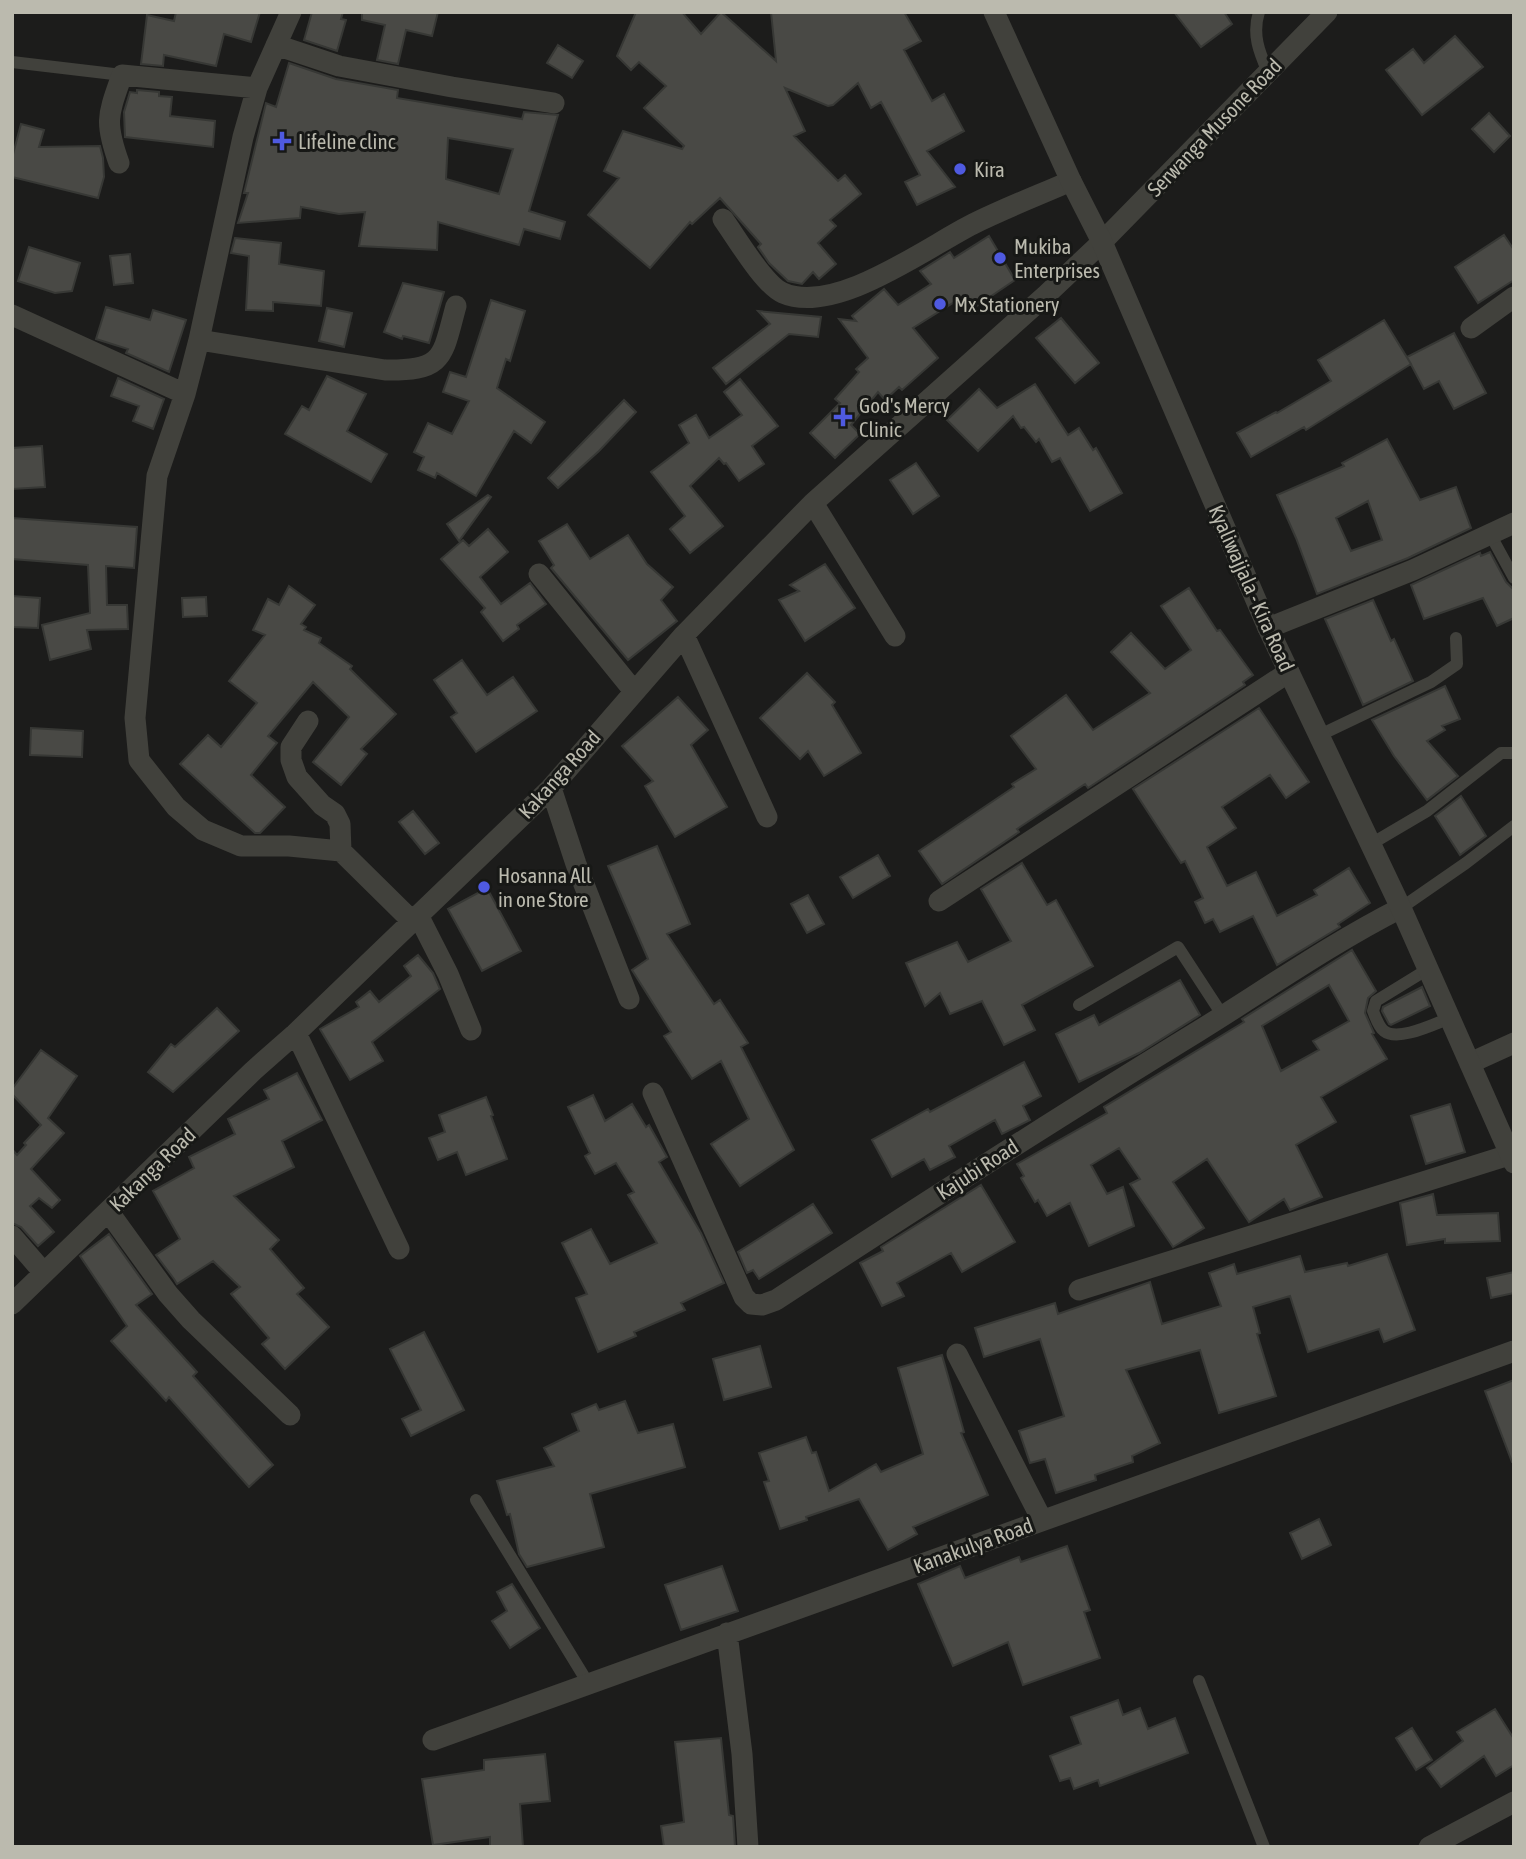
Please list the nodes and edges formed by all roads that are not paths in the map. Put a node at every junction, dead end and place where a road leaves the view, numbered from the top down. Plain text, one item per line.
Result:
1 (291, 12) edge
2 (994, 12) edge
3 (1259, 12) edge
4 (1327, 12) edge
5 (276, 45) junction
6 (12, 62) edge
7 (1268, 72) junction
8 (122, 75) junction
9 (257, 88) junction
10 (555, 103) dead end
11 (119, 163) dead end
12 (1071, 181) junction
13 (723, 219) dead end
14 (1102, 242) junction
15 (1514, 297) edge
16 (456, 306) dead end
17 (12, 315) edge
18 (1471, 328) dead end
19 (199, 340) junction
20 (185, 394) junction
21 (813, 503) junction
22 (1514, 523) edge
23 (1490, 534) junction
24 (539, 574) dead end
25 (1514, 578) edge
26 (1268, 628) junction
27 (684, 635) junction
28 (895, 636) dead end
29 (1456, 638) dead end
30 (1289, 672) junction
31 (633, 690) junction
32 (308, 721) dead end
33 (1320, 735) junction
34 (1514, 753) edge
35 (551, 788) junction
36 (767, 817) dead end
37 (1514, 826) edge
38 (1371, 844) junction
39 (341, 851) junction
40 (939, 901) dead end
41 (1401, 908) junction
42 (415, 918) junction
43 (1428, 969) junction
44 (629, 999) dead end
45 (1079, 1005) dead end
46 (1223, 1016) junction
47 (1450, 1018) junction
48 (471, 1031) dead end
49 (296, 1033) junction
50 (1514, 1043) edge
51 (1470, 1063) junction
52 (653, 1093) dead end
53 (1512, 1159) edge
54 (108, 1211) junction
55 (12, 1236) edge
56 (399, 1249) dead end
57 (44, 1273) junction
58 (1079, 1290) dead end
59 (12, 1304) edge
60 (1514, 1351) edge
61 (957, 1354) dead end
62 (290, 1415) dead end
63 (476, 1500) dead end
64 (1042, 1520) junction
65 (727, 1633) junction
66 (1199, 1681) dead end
67 (589, 1683) junction
68 (433, 1740) dead end
69 (1514, 1802) edge
70 (748, 1847) edge
71 (1264, 1847) edge
72 (1429, 1847) edge

1 - 5 street
2 - 12 street, Kyaliwajjala - Kira Road
3 - 7 lane
4 - 7 street, Serwanga Musone Road
5 - 9 street
5 - 10 street
6 - 8 lane
7 - 14 street, Serwanga Musone Road
8 - 9 street
8 - 11 street
9 - 19 street
12 - 13 street
12 - 14 street, Kyaliwajjala - Kira Road
14 - 21 street, Kakanga Road
14 - 26 street, Kyaliwajjala - Kira Road
15 - 18 street
16 - 19 street
17 - 20 street
19 - 20 street
20 - 39 street
21 - 27 street, Kakanga Road
21 - 28 street
22 - 23 street
23 - 25 lane
23 - 26 street
24 - 31 street
26 - 30 street, Kyaliwajjala - Kira Road
27 - 31 street, Kakanga Road
27 - 36 street
29 - 33 lane
30 - 33 street, Kyaliwajjala - Kira Road
30 - 40 street
31 - 35 street, Kakanga Road
32 - 39 street
33 - 38 street, Kyaliwajjala - Kira Road
34 - 38 lane
35 - 42 street, Kakanga Road
35 - 44 street
37 - 41 lane
38 - 41 street, Kyaliwajjala - Kira Road
39 - 42 street
41 - 43 street, Kyaliwajjala - Kira Road
41 - 46 street, Kajubi Road
42 - 48 street
42 - 49 street, Kakanga Road
43 - 47 street, Kyaliwajjala - Kira Road
43 - 47 lane
45 - 46 lane
46 - 52 street, Kajubi Road
47 - 51 street, Kyaliwajjala - Kira Road
49 - 54 street, Kakanga Road
49 - 56 street
50 - 51 street
51 - 53 street, Kyaliwajjala - Kira Road
53 - 58 street
54 - 57 street, Kakanga Road
54 - 62 street
55 - 57 street
57 - 59 street, Kakanga Road
60 - 64 street, Kanakulya Road
61 - 64 street
63 - 67 lane
64 - 65 street, Kanakulya Road
65 - 67 street, Kanakulya Road
65 - 70 street
66 - 71 lane
67 - 68 street, Kanakulya Road
69 - 72 street

